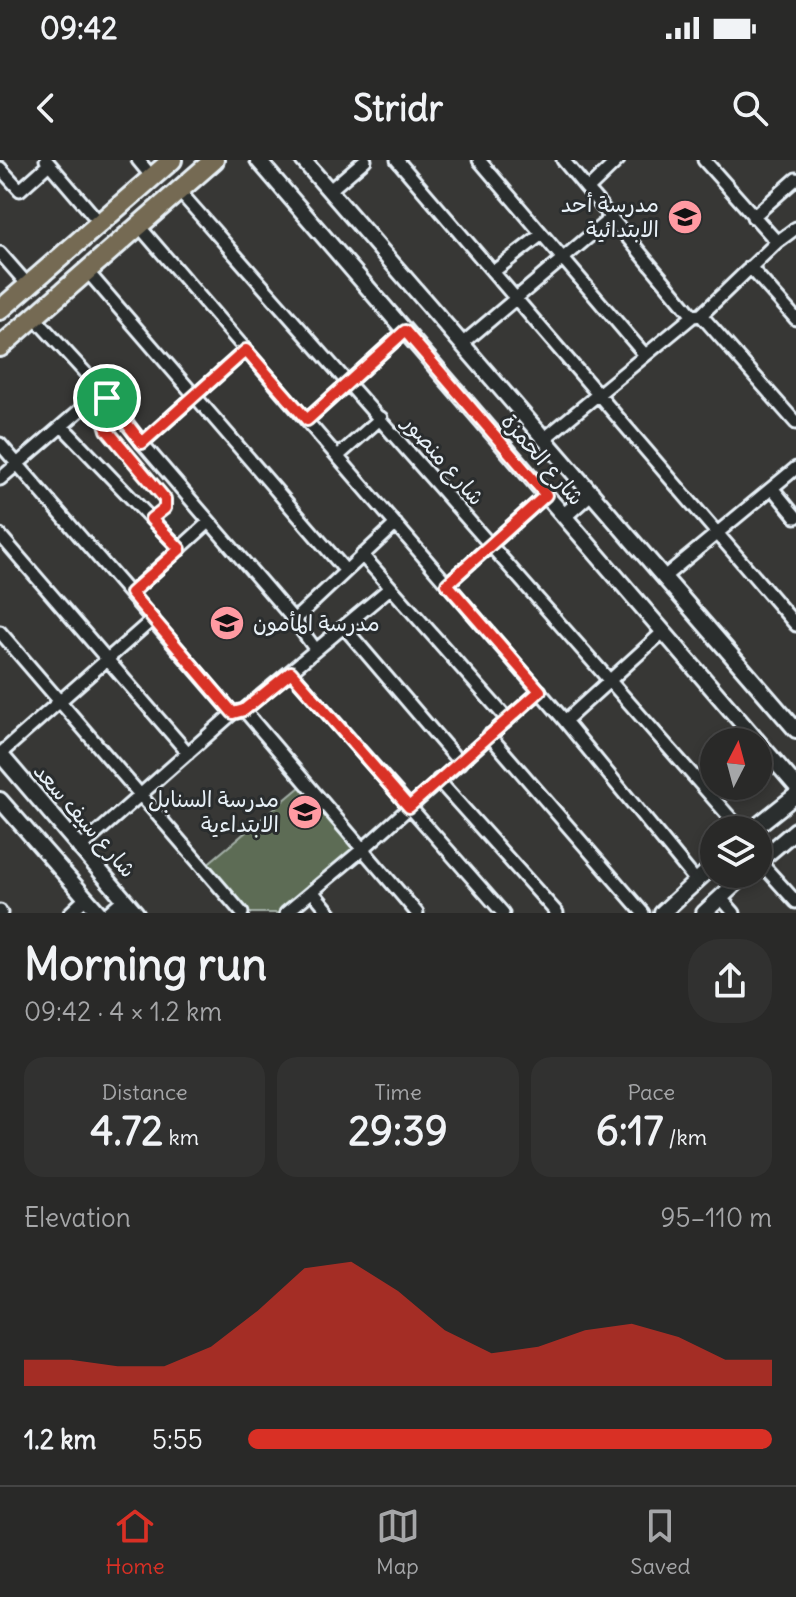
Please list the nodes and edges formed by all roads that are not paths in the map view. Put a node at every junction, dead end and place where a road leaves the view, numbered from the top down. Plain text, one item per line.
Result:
1 (138, 160) edge
2 (172, 160) edge
3 (214, 160) edge
4 (258, 160) edge
5 (303, 160) edge
6 (365, 160) edge
7 (397, 160) edge
8 (479, 160) edge
9 (563, 160) edge
10 (618, 160) edge
11 (704, 160) edge
12 (47, 162) edge
13 (0, 168) edge
14 (152, 177) junction
15 (796, 179) edge
16 (588, 189) junction
17 (330, 190) junction
18 (179, 191) junction
19 (612, 217) junction
20 (753, 217) junction
21 (100, 223) junction
22 (139, 226) junction
23 (796, 228) edge
24 (542, 234) junction
25 (777, 242) junction
26 (0, 253) edge
27 (563, 259) junction
28 (750, 267) junction
29 (87, 271) junction
30 (493, 272) junction
31 (28, 285) junction
32 (516, 299) junction
33 (0, 310) edge
34 (697, 315) junction
35 (34, 317) junction
36 (796, 319) edge
37 (405, 331) junction
38 (462, 344) junction
39 (0, 347) edge
40 (246, 350) junction
41 (645, 355) junction
42 (348, 381) junction
43 (104, 395) junction
44 (598, 395) junction
45 (194, 396) junction
46 (381, 418) junction
47 (307, 420) junction
48 (796, 423) edge
49 (62, 426) junction
50 (544, 439) junction
51 (142, 443) junction
52 (0, 444) edge
53 (338, 456) junction
54 (18, 465) junction
55 (796, 468) edge
56 (0, 479) edge
57 (773, 489) junction
58 (591, 492) junction
59 (546, 495) junction
60 (564, 516) junction
61 (796, 517) edge
62 (151, 519) junction
63 (209, 522) junction
64 (396, 524) junction
65 (718, 534) junction
66 (0, 535) edge
67 (490, 544) junction
68 (180, 549) junction
69 (362, 555) junction
70 (345, 570) junction
71 (664, 577) junction
72 (447, 584) junction
73 (390, 588) junction
74 (131, 593) junction
75 (153, 619) junction
76 (294, 620) junction
77 (796, 625) edge
78 (344, 627) junction
79 (0, 632) edge
80 (663, 632) junction
81 (316, 650) junction
82 (108, 659) junction
83 (291, 672) junction
84 (610, 681) junction
85 (540, 691) junction
86 (60, 701) junction
87 (239, 712) junction
88 (507, 719) junction
89 (565, 721) junction
90 (796, 730) edge
91 (489, 735) junction
92 (188, 753) junction
93 (0, 754) edge
94 (460, 763) junction
95 (438, 780) junction
96 (796, 786) edge
97 (141, 795) junction
98 (796, 795) edge
99 (0, 800) edge
100 (409, 807) junction
101 (729, 816) edge
102 (770, 816) edge
103 (796, 830) edge
104 (364, 848) junction
105 (79, 849) junction
106 (772, 850) edge
107 (772, 877) edge
108 (700, 879) edge
109 (697, 882) junction
110 (731, 888) edge
111 (312, 891) junction
112 (86, 898) junction
113 (721, 898) junction
114 (125, 900) junction
115 (796, 902) edge
116 (70, 913) edge
117 (99, 913) edge
118 (110, 913) edge
119 (136, 913) edge
120 (242, 913) edge
121 (286, 913) edge
122 (330, 913) edge
123 (417, 913) edge
124 (503, 913) edge
125 (557, 913) edge
126 (643, 913) edge
127 (662, 913) edge
128 (704, 913) edge
129 (734, 913) edge

1 - 14 street
2 - 14 main road
3 - 18 main road
4 - 37 street, شارع الحمزة
5 - 17 street, شارع الحمزة
6 - 17 street
7 - 30 street
8 - 24 street
9 - 16 street
10 - 16 street
11 - 20 street
12 - 13 street
12 - 21 street
14 - 21 main road
15 - 20 street
16 - 19 street
17 - 38 street, شارع الحمزة
18 - 22 main road
18 - 42 street, شارع منصور
19 - 27 street
19 - 34 street
20 - 25 street
21 - 31 main road
22 - 29 main road
22 - 40 street
23 - 25 street
24 - 27 street
24 - 30 street
25 - 28 street
26 - 31 street
27 - 32 street
27 - 41 street
28 - 34 street
28 - 36 street
29 - 35 main road
29 - 45 street
30 - 32 street
31 - 33 main road
32 - 38 street
32 - 44 street
34 - 41 street
34 - 48 street
35 - 39 main road
35 - 43 street
37 - 42 street
37 - 59 street, شارع الحمزة
38 - 50 street, شارع الحمزة
40 - 45 street
40 - 47 street
41 - 44 street
42 - 46 street, شارع منصور
42 - 47 street
43 - 49 street
43 - 51 street
43 - 62 lane
44 - 50 street
44 - 65 street
45 - 51 street
45 - 70 street
46 - 53 street
46 - 67 street, شارع منصور
47 - 53 street
49 - 54 street
49 - 62 street
50 - 58 street, شارع الحمزة
51 - 63 street
52 - 54 street
53 - 64 street
54 - 56 street
54 - 74 street
55 - 57 street
57 - 61 street
57 - 65 street
58 - 60 street
58 - 71 street, شارع الحمزة
59 - 60 street, شارع الحمزة
59 - 67 street
60 - 80 street, شارع الحمزة
62 - 68 street
63 - 68 street
63 - 76 street
64 - 69 street
64 - 72 street
65 - 71 street
65 - 77 street
66 - 82 street
67 - 72 street
67 - 84 street, شارع منصور
68 - 74 street
69 - 70 street
69 - 73 street
70 - 76 street
71 - 90 street, شارع الحمزة
72 - 85 street
73 - 78 street
73 - 88 street
74 - 75 street
75 - 82 street
75 - 87 street
76 - 81 street
78 - 81 street
78 - 94 street
79 - 86 street
80 - 84 street
80 - 96 street, شارع الحمزة
81 - 83 street
82 - 86 street
82 - 92 street
83 - 87 street
83 - 100 street
84 - 89 street
84 - 101 street, شارع منصور
85 - 88 street
85 - 89 street
86 - 93 street
86 - 97 street
87 - 92 street
87 - 104 street
88 - 91 street
89 - 109 street
91 - 94 street
91 - 126 street
92 - 97 street
93 - 105 street, شارع سيف سعد
94 - 95 street
95 - 100 street
95 - 125 street
97 - 105 street
97 - 120 street
98 - 102 street
99 - 112 street
100 - 104 street
100 - 124 street
103 - 106 street
104 - 111 street
104 - 123 street
105 - 114 street, شارع سيف سعد
107 - 115 street
108 - 109 street
109 - 127 street
110 - 113 street
111 - 121 street
111 - 122 street
112 - 116 street
112 - 117 street
113 - 128 street
113 - 129 street
114 - 118 street
114 - 119 street, شارع سيف سعد

